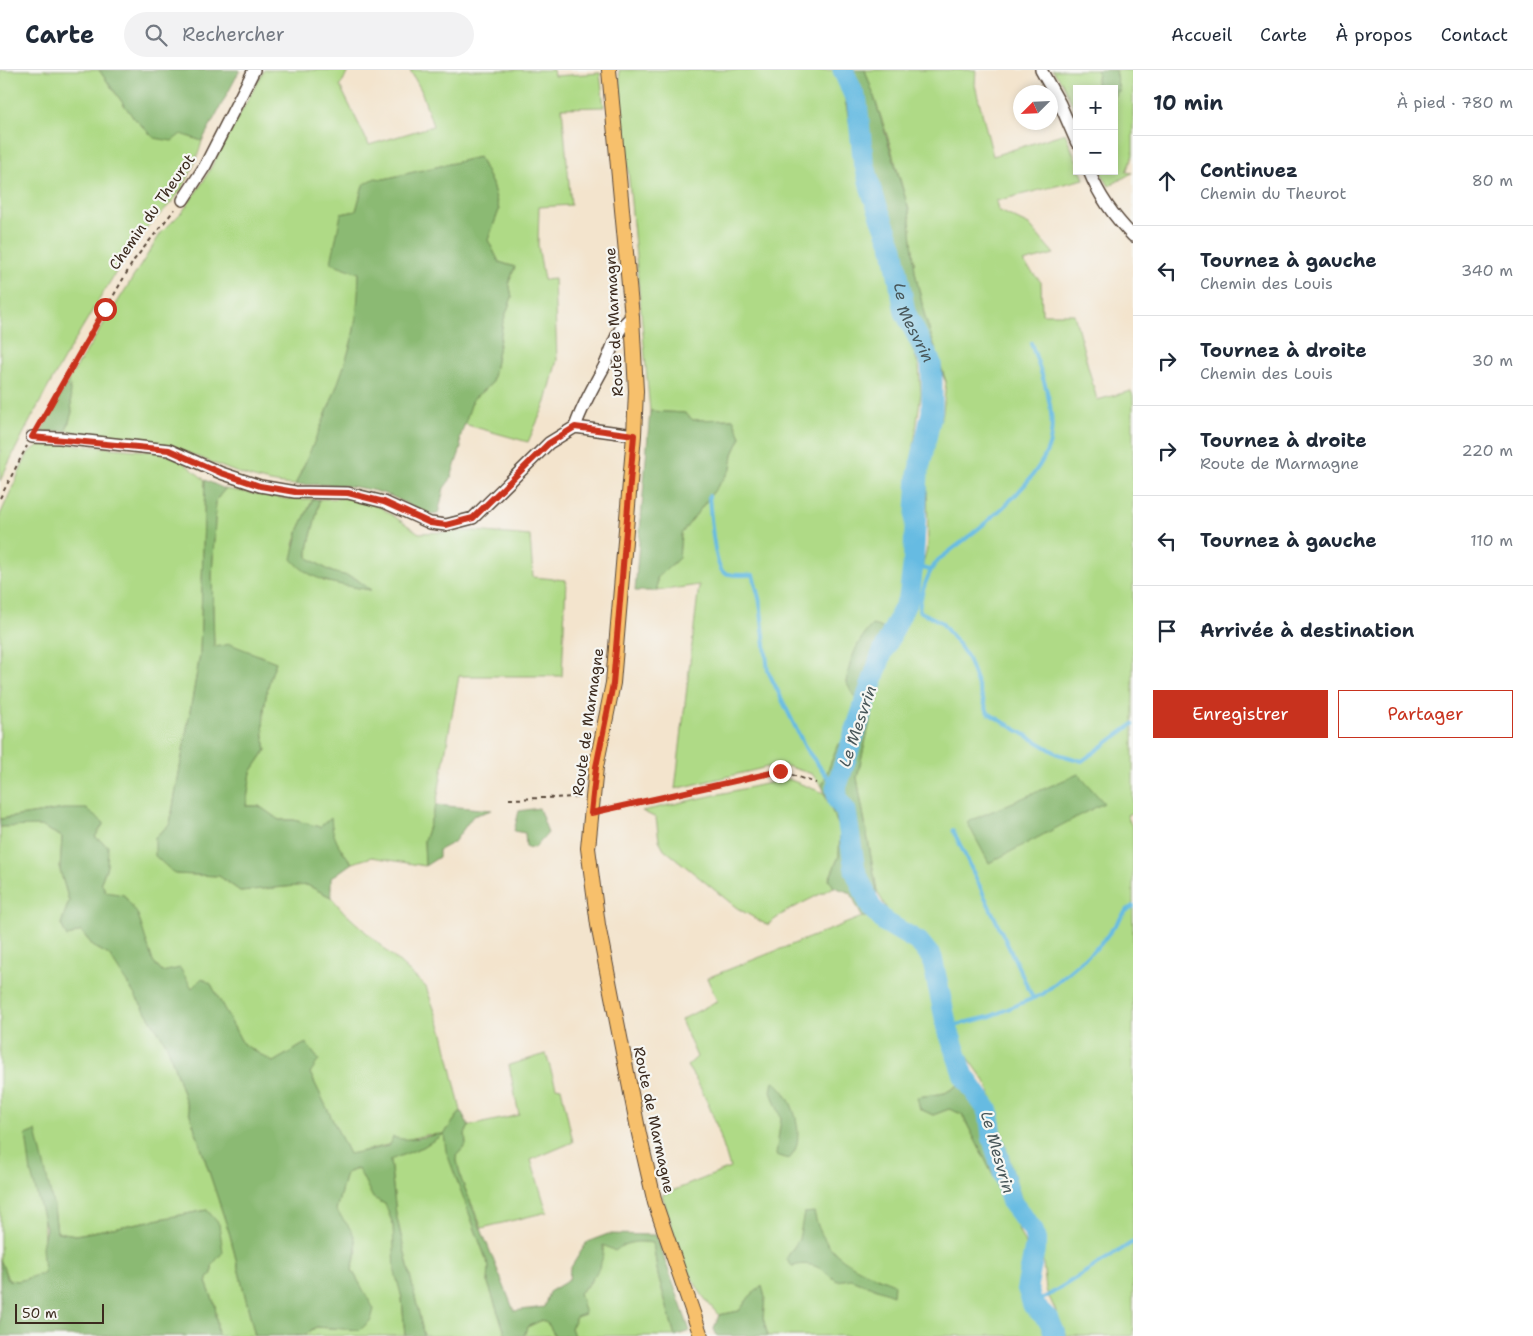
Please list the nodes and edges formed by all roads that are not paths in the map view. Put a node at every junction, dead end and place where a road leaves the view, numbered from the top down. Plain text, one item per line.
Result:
1 (254, 70) edge
2 (609, 70) edge
3 (1041, 70) edge
4 (1073, 134) edge
5 (1091, 175) edge
6 (183, 200) road end
7 (1133, 236) edge
8 (632, 317) junction
9 (575, 427) junction
10 (634, 435) junction
11 (29, 442) road end
12 (701, 1336) edge

1 - 6 street, Chemin du Theurot
2 - 8 main road, Route de Marmagne
3 - 4 street
5 - 7 street
8 - 9 street
8 - 10 main road, Route de Marmagne
9 - 10 street
9 - 11 street
10 - 12 main road, Route de Marmagne

